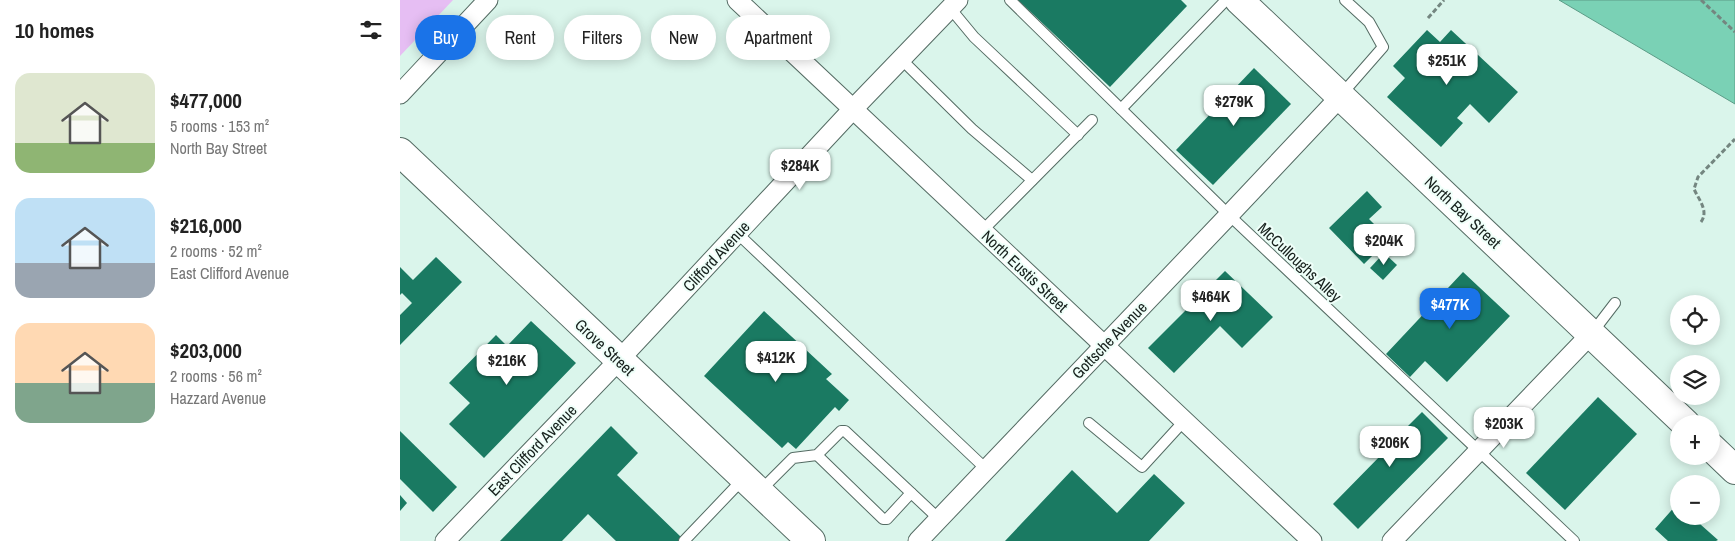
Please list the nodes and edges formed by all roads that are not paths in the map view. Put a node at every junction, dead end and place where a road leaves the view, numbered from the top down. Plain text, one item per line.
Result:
1 (488, 0) edge
2 (737, 0) edge
3 (1010, 0) edge
4 (1226, 0) edge
5 (1239, 0) edge
6 (1345, 0) edge
7 (953, 3) edge
8 (901, 60) junction
9 (400, 94) edge
10 (1340, 96) junction
11 (853, 109) junction
12 (1121, 109) junction
13 (1092, 120) dead end
14 (1078, 135) junction
15 (400, 152) edge
16 (1032, 180) junction
17 (1229, 215) junction
18 (982, 231) junction
19 (737, 233) junction
20 (1615, 303) dead end
21 (1591, 334) junction
22 (1104, 345) junction
23 (619, 360) junction
24 (1676, 415) edge
25 (1184, 420) junction
26 (1089, 423) dead end
27 (1478, 451) junction
28 (816, 455) junction
29 (1720, 456) edge
30 (986, 469) junction
31 (1735, 470) edge
32 (752, 485) junction
33 (911, 493) junction
34 (939, 519) junction
35 (445, 541) edge
36 (684, 541) edge
37 (811, 541) edge
38 (918, 541) edge
39 (1312, 541) edge
40 (1392, 541) edge
41 (1574, 541) edge

1 - 9 street
2 - 11 street, North Eustis Street
3 - 12 lane, McCulloughs Alley
4 - 12 lane
5 - 10 main road, North Bay Street
6 - 10 lane
7 - 8 street, Clifford Avenue
7 - 14 lane
8 - 11 street, Clifford Avenue
8 - 16 lane
10 - 17 street, Gottsche Avenue
10 - 21 main road, North Bay Street
11 - 18 street, North Eustis Street
11 - 19 street, Clifford Avenue
12 - 17 lane, McCulloughs Alley
13 - 14 lane
14 - 16 lane
15 - 23 main road, Grove Street
16 - 18 lane
17 - 22 street, Gottsche Avenue
17 - 27 lane, McCulloughs Alley
18 - 22 street, North Eustis Street
19 - 23 street, Clifford Avenue
19 - 30 lane
20 - 21 lane
21 - 24 main road, North Bay Street
21 - 27 street
22 - 25 street, North Eustis Street
22 - 30 street, Gottsche Avenue
23 - 32 main road, Grove Street
23 - 35 street, East Clifford Avenue
25 - 26 lane
25 - 39 street, North Eustis Street
27 - 40 street
27 - 41 lane, McCulloughs Alley
28 - 32 lane
28 - 33 lane
28 - 33 lane
29 - 31 main road
30 - 34 street, Gottsche Avenue
32 - 36 lane
32 - 37 main road, Grove Street
33 - 34 lane
34 - 38 street, Gottsche Avenue

